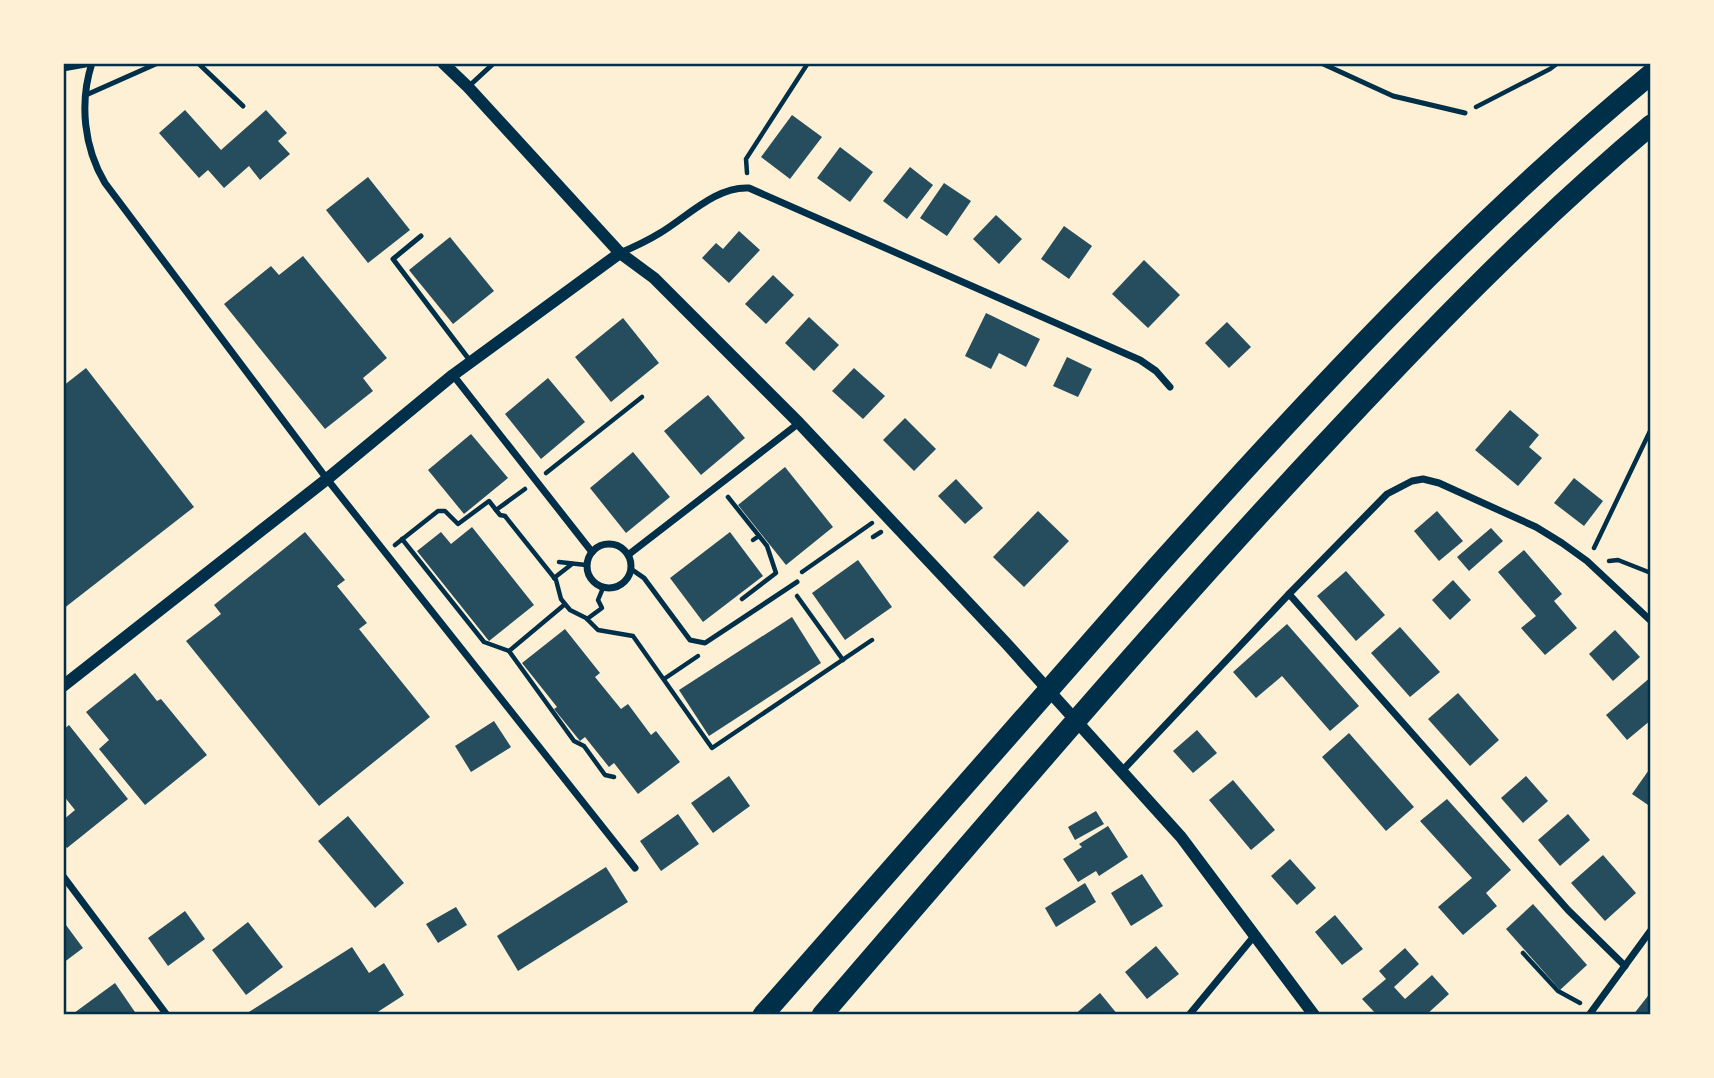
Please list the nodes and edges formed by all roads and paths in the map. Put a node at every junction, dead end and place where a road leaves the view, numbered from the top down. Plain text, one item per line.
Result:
1 (91, 63) edge
2 (158, 63) edge
3 (198, 63) edge
4 (443, 63) edge
5 (494, 63) edge
6 (808, 63) edge
7 (1321, 63) edge
8 (1558, 63) edge
9 (63, 69) edge
10 (1651, 74) edge
11 (468, 87) junction
12 (86, 95) junction
13 (243, 106) dead end
14 (1465, 113) joint
15 (1651, 125) edge
16 (749, 188) junction
17 (421, 236) dead end
18 (620, 253) junction
19 (471, 362) junction
20 (453, 375) junction
21 (1170, 387) dead end
22 (642, 397) dead end
23 (799, 423) junction
24 (1651, 429) edge
25 (327, 479) junction
26 (536, 481) junction
27 (718, 485) junction
28 (521, 491) dead end
29 (496, 510) junction
30 (759, 536) junction
31 (402, 539) junction
32 (753, 540) dead end
33 (386, 552) junction
34 (592, 552) junction
35 (628, 555) junction
36 (1587, 561) junction
37 (559, 562) dead end
38 (572, 564) junction
39 (586, 566) junction
40 (631, 569) junction
41 (1651, 573) edge
42 (554, 578) junction
43 (797, 582) dead end
44 (789, 587) junction
45 (603, 588) junction
46 (1289, 594) junction
47 (598, 600) junction
48 (564, 604) junction
49 (592, 604) dead end
50 (733, 605) dead end
51 (587, 619) junction
52 (1651, 621) edge
53 (872, 640) dead end
54 (509, 651) junction
55 (844, 660) junction
56 (63, 687) edge
57 (1121, 772) junction
58 (614, 777) dead end
59 (635, 868) dead end
60 (63, 876) edge
61 (1651, 930) edge
62 (1256, 934) junction
63 (1523, 953) dead end
64 (1625, 966) junction
65 (1591, 1013) edge
66 (167, 1015) edge
67 (763, 1015) edge
68 (822, 1015) edge
69 (1189, 1015) edge
70 (1314, 1015) edge

1 - 9 lane
1 - 12 street
2 - 12 lane
3 - 13 lane
4 - 11 street
5 - 11 lane
6 - 16 path
7 - 14 lane
8 - 14 path
10 - 67 highway
11 - 18 street
12 - 25 street
15 - 68 highway
16 - 18 street
16 - 21 street
17 - 19 lane
18 - 19 street
18 - 23 street
19 - 20 street
20 - 25 street
20 - 26 street
22 - 26 path
23 - 27 street
23 - 57 street
24 - 36 path
25 - 33 street
25 - 56 street
26 - 34 street
27 - 30 path
27 - 35 street
28 - 29 path
29 - 31 path
29 - 42 path
30 - 32 path
30 - 50 path
31 - 33 path
31 - 54 path
33 - 59 street
34 - 35 street
34 - 39 street
35 - 40 street
36 - 41 path
36 - 46 street
36 - 52 street
37 - 38 path
38 - 39 path
38 - 42 path
39 - 45 street
40 - 44 lane
40 - 45 street
42 - 48 path
43 - 44 lane
44 - 55 path
45 - 47 path
46 - 57 street
46 - 64 street
47 - 49 path
47 - 51 path
48 - 51 path
48 - 54 path
51 - 55 path
53 - 55 path
54 - 58 path
57 - 62 street
60 - 66 street
61 - 64 street
62 - 69 street
62 - 70 street
63 - 65 path
64 - 65 street

